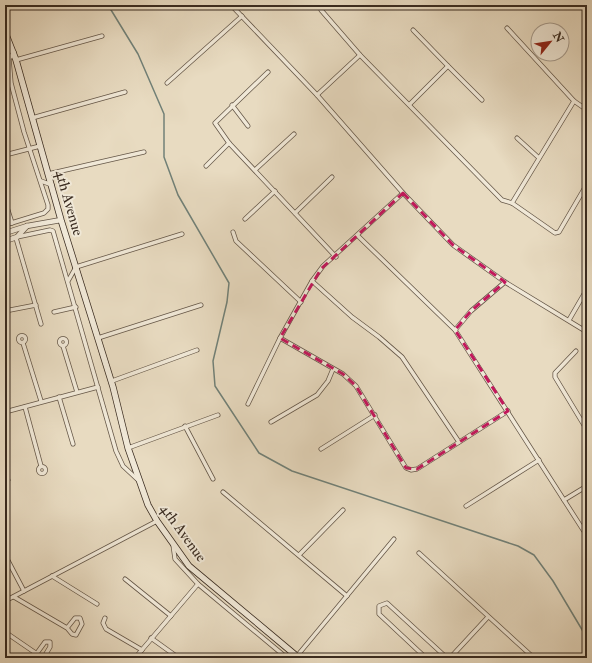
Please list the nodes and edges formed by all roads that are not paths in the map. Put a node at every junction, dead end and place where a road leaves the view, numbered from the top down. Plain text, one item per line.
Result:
1 (231, 5) edge
2 (320, 5) edge
3 (242, 16) junction
4 (507, 28) dead end
5 (414, 30) dead end
6 (5, 32) edge
7 (102, 36) dead end
8 (14, 52) junction
9 (360, 55) junction
10 (16, 60) junction
11 (448, 66) junction
12 (268, 72) dead end
13 (167, 83) dead end
14 (125, 92) dead end
15 (318, 95) junction
16 (482, 100) dead end
17 (574, 101) junction
18 (410, 104) junction
19 (232, 105) junction
20 (587, 110) edge
21 (32, 118) junction
22 (248, 126) dead end
23 (294, 134) dead end
24 (517, 138) dead end
25 (229, 143) junction
26 (40, 146) junction
27 (30, 149) junction
28 (144, 152) dead end
29 (42, 155) junction
30 (5, 156) edge
31 (33, 157) junction
32 (539, 158) junction
33 (206, 166) dead end
34 (255, 170) junction
35 (48, 174) junction
36 (332, 177) dead end
37 (41, 181) junction
38 (587, 184) edge
39 (52, 185) junction
40 (275, 191) junction
41 (585, 191) edge
42 (403, 192) junction
43 (5, 201) edge
44 (512, 203) junction
45 (295, 213) junction
46 (245, 219) dead end
47 (61, 220) junction
48 (12, 224) junction
49 (5, 225) edge
50 (27, 226) junction
51 (5, 229) edge
52 (11, 231) junction
53 (233, 232) dead end
54 (5, 233) edge
55 (182, 234) dead end
56 (358, 236) junction
57 (17, 238) junction
58 (5, 241) edge
59 (336, 257) junction
60 (76, 268) junction
61 (312, 280) junction
62 (68, 281) junction
63 (505, 282) junction
64 (587, 289) edge
65 (301, 302) junction
66 (36, 305) junction
67 (201, 305) dead end
68 (76, 307) junction
69 (5, 312) edge
70 (54, 312) dead end
71 (569, 320) junction
72 (41, 324) dead end
73 (455, 330) junction
74 (587, 332) edge
75 (98, 338) junction
76 (280, 338) junction
77 (23, 342) dead end
78 (64, 346) dead end
79 (197, 350) dead end
80 (576, 351) dead end
81 (333, 369) junction
82 (112, 381) junction
83 (98, 387) junction
84 (77, 392) junction
85 (59, 396) junction
86 (41, 401) junction
87 (248, 404) dead end
88 (5, 407) edge
89 (25, 407) junction
90 (508, 411) junction
91 (6, 412) edge
92 (218, 415) dead end
93 (375, 415) junction
94 (271, 422) dead end
95 (186, 426) junction
96 (587, 430) edge
97 (459, 442) junction
98 (73, 444) dead end
99 (128, 448) junction
100 (321, 448) dead end
101 (538, 460) junction
102 (41, 466) dead end
103 (5, 476) edge
104 (212, 479) dead end
105 (138, 480) junction
106 (5, 483) edge
107 (587, 486) edge
108 (223, 492) dead end
109 (564, 500) junction
110 (466, 506) dead end
111 (343, 510) dead end
112 (157, 521) junction
113 (587, 536) edge
114 (394, 539) dead end
115 (173, 544) junction
116 (419, 553) dead end
117 (5, 555) edge
118 (299, 555) junction
119 (52, 576) junction
120 (125, 579) dead end
121 (198, 584) junction
122 (24, 591) junction
123 (347, 596) junction
124 (14, 597) junction
125 (5, 601) edge
126 (98, 604) dead end
127 (171, 616) junction
128 (488, 617) junction
129 (105, 618) dead end
130 (67, 628) junction
131 (5, 632) edge
132 (151, 638) junction
133 (142, 650) junction
134 (37, 653) junction
135 (176, 656) dead end
136 (298, 657) edge
137 (135, 658) edge
138 (287, 658) edge
139 (426, 658) edge
140 (447, 658) edge
141 (450, 658) edge
142 (534, 658) edge

1 - 3 street
2 - 9 street
3 - 13 street
3 - 15 street
4 - 17 street
5 - 11 street
6 - 8 main road, 4th Avenue
7 - 10 street
8 - 10 main road, 4th Avenue
8 - 27 street
9 - 15 street
9 - 18 street
10 - 21 main road, 4th Avenue
11 - 16 street
11 - 18 street
12 - 19 street
14 - 21 street
15 - 42 street
17 - 20 street
17 - 32 street
18 - 44 street
19 - 22 street
19 - 25 street
21 - 26 main road, 4th Avenue
23 - 34 street
24 - 32 street
25 - 33 street
25 - 34 street
26 - 27 street
26 - 29 main road, 4th Avenue
27 - 30 street
27 - 31 street
28 - 35 street
29 - 31 street
29 - 35 main road, 4th Avenue
31 - 37 street
32 - 44 street
34 - 40 street
35 - 39 main road, 4th Avenue
36 - 45 street
37 - 39 street
37 - 48 street
38 - 41 street
39 - 47 main road, 4th Avenue
40 - 45 street
40 - 46 street
41 - 44 street
42 - 56 street
42 - 63 street
43 - 48 street
45 - 59 street
47 - 50 street
47 - 60 main road, 4th Avenue
48 - 49 street
50 - 52 street
50 - 57 street
51 - 52 street
52 - 54 street
53 - 65 street
55 - 60 street
56 - 59 street
56 - 73 street
57 - 58 street
57 - 62 street
57 - 66 street
59 - 61 street
60 - 62 street
60 - 75 main road, 4th Avenue
61 - 65 street
61 - 97 street
62 - 68 street
63 - 71 street
63 - 73 street
64 - 71 street
65 - 76 street
66 - 69 street
66 - 72 street
67 - 75 street
68 - 70 street
68 - 83 street
71 - 74 street
73 - 90 street
75 - 82 main road, 4th Avenue
76 - 81 street
76 - 87 street
77 - 86 street
78 - 84 street
79 - 82 street
80 - 96 street
81 - 93 street
81 - 94 street
82 - 99 main road, 4th Avenue
83 - 84 street
83 - 105 street
84 - 85 street
85 - 86 street
85 - 98 street
86 - 89 street
88 - 91 street
89 - 91 street
89 - 102 street
90 - 97 street
90 - 101 street
92 - 95 street
93 - 97 street
93 - 100 street
95 - 99 street
95 - 104 street
99 - 105 main road, 4th Avenue
101 - 109 street
101 - 110 street
103 - 106 street
105 - 112 main road, 4th Avenue
107 - 109 street
108 - 118 street
109 - 113 street
111 - 118 street
112 - 115 main road, 4th Avenue
112 - 119 street
114 - 123 street
115 - 121 street
115 - 136 main road, 4th Avenue
116 - 128 street
117 - 122 street
118 - 123 street
119 - 122 street
119 - 126 street
120 - 127 street
121 - 127 street
121 - 138 street
122 - 124 street
123 - 136 street
124 - 125 street
124 - 130 street
127 - 132 street
128 - 141 street
128 - 142 street
129 - 133 street
130 - 130 street
131 - 134 street
132 - 133 street
132 - 135 street
133 - 137 street
134 - 134 street
139 - 140 street

